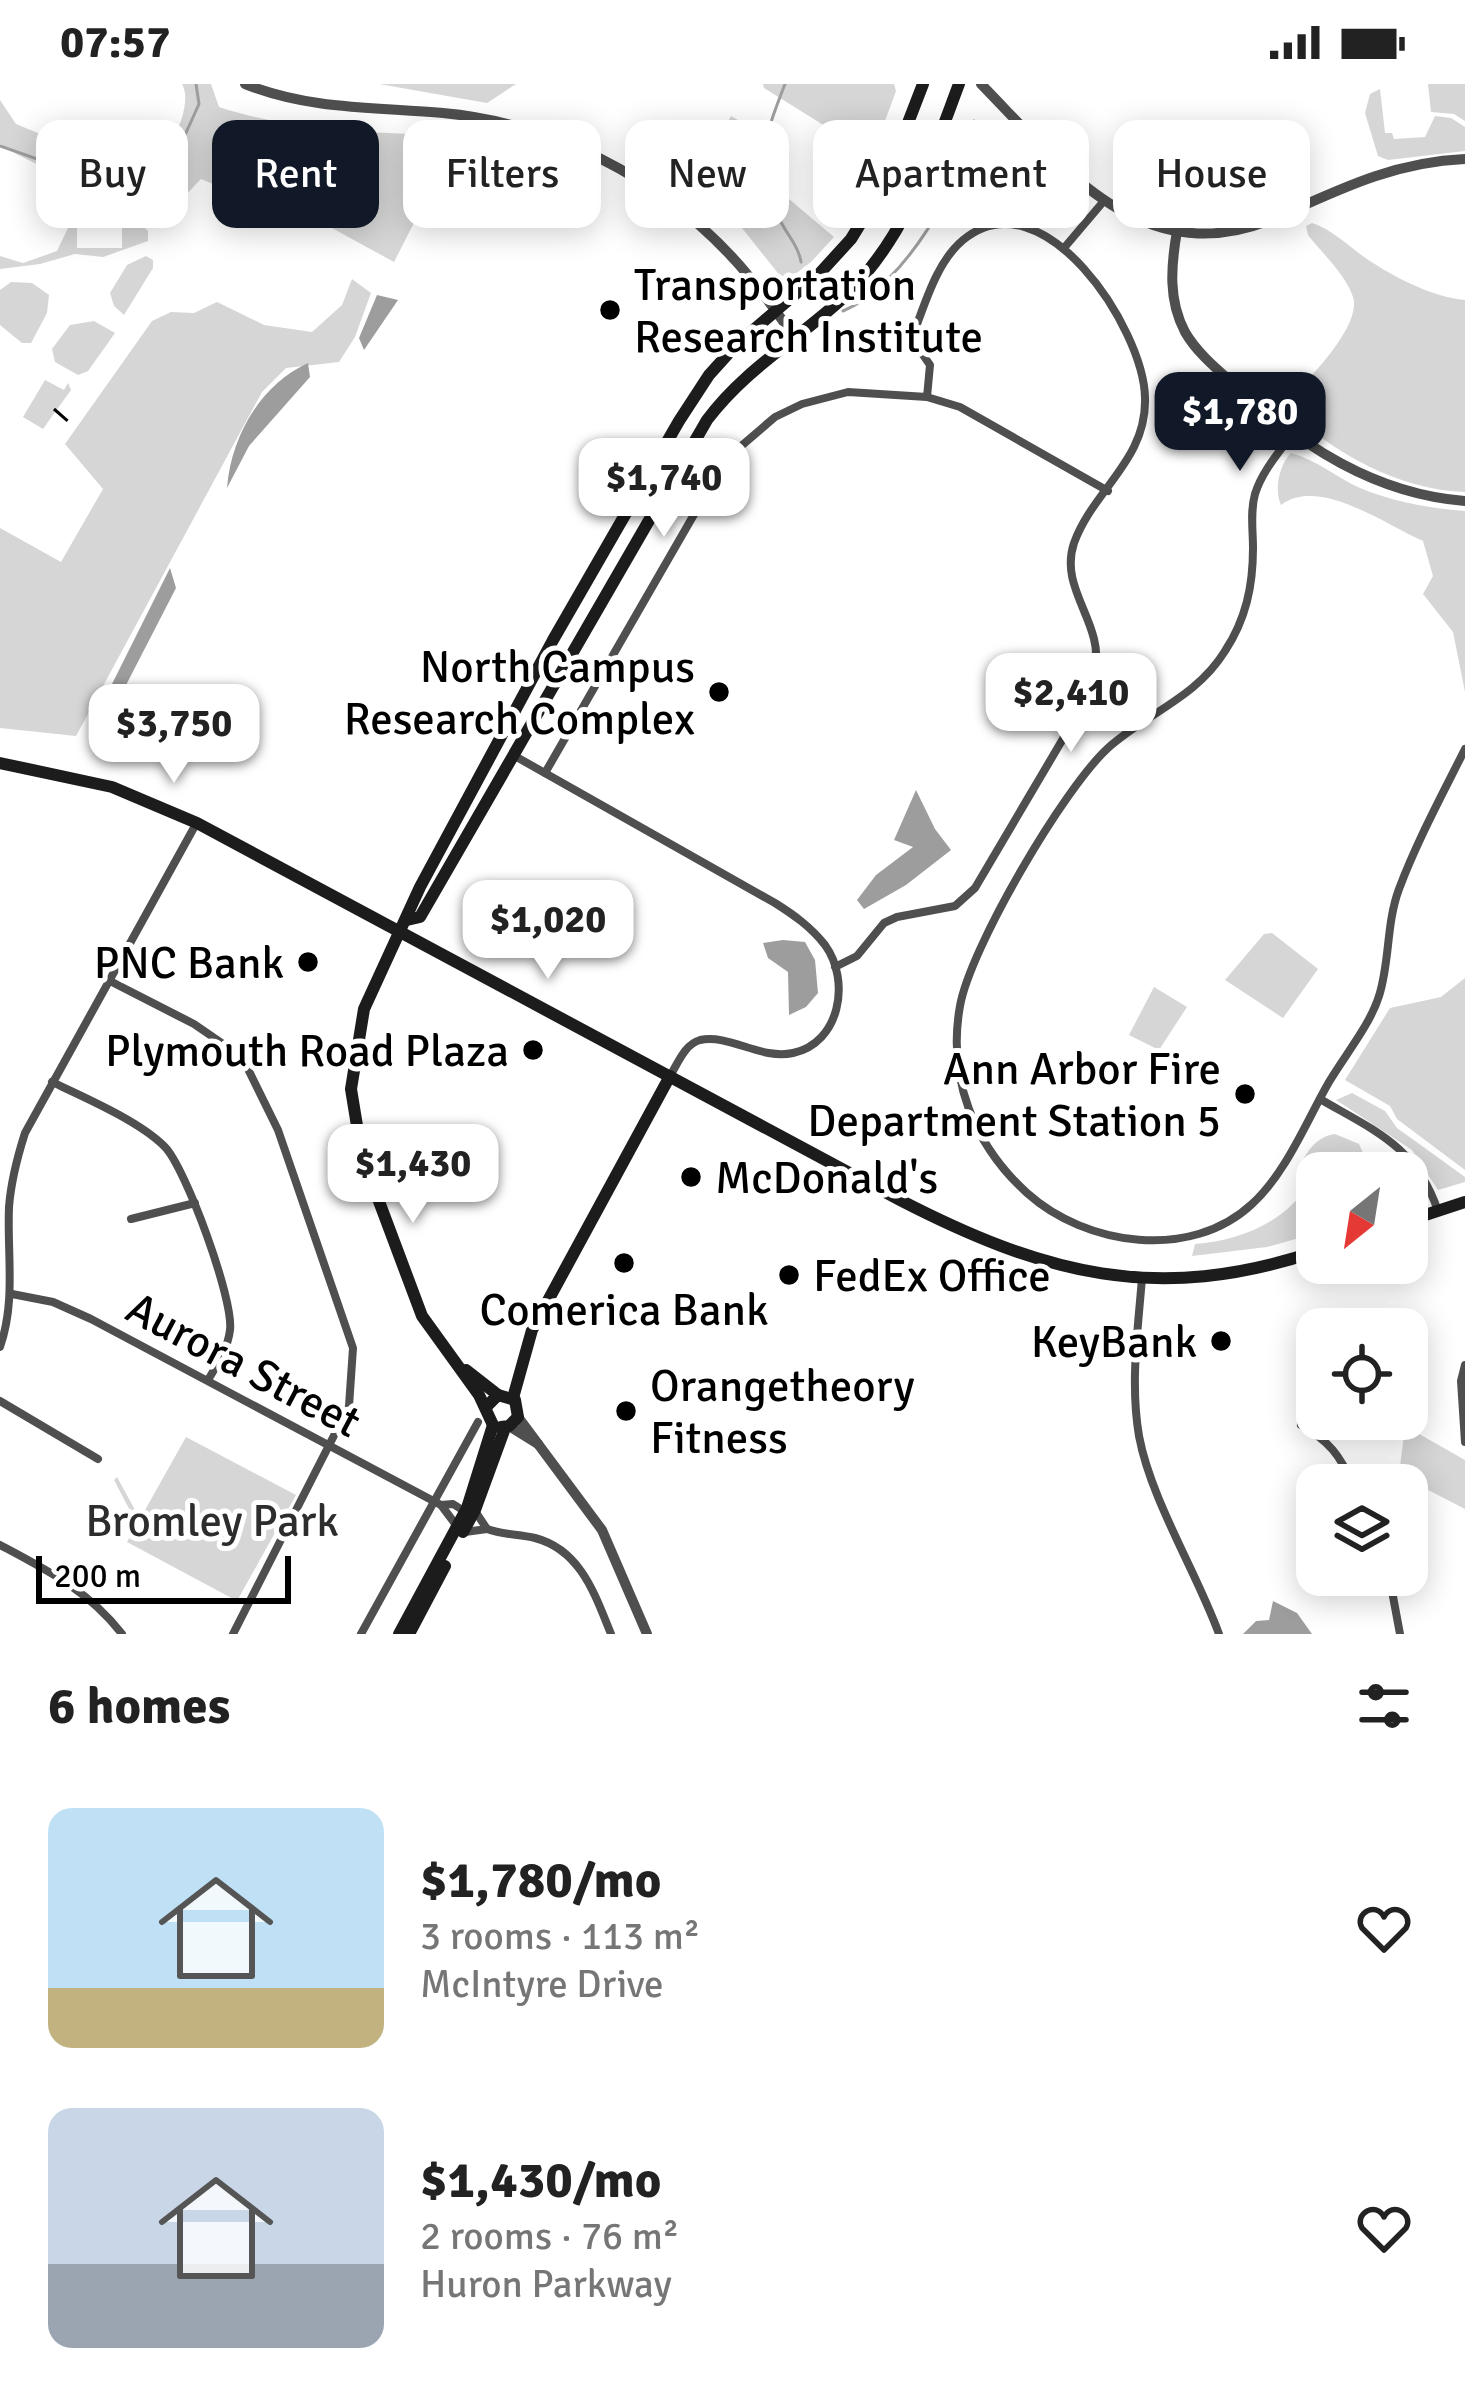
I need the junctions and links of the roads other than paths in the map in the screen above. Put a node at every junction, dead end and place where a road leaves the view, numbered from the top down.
1 (245, 84) edge
2 (923, 84) edge
3 (959, 84) edge
4 (981, 84) edge
5 (1465, 159) edge
6 (1103, 202) junction
7 (1177, 231) junction
8 (1064, 248) junction
9 (775, 310) junction
10 (794, 336) junction
11 (927, 397) junction
12 (1294, 433) junction
13 (1108, 491) junction
14 (1465, 501) edge
15 (608, 544) junction
16 (627, 556) junction
17 (502, 734) junction
18 (513, 755) junction
19 (1464, 755) edge
20 (0, 763) edge
21 (544, 773) junction
22 (197, 823) junction
23 (405, 925) junction
24 (835, 967) junction
25 (108, 980) junction
26 (670, 1076) junction
27 (52, 1082) junction
28 (1320, 1099) junction
29 (1465, 1202) edge
30 (195, 1203) junction
31 (1438, 1210) junction
32 (1428, 1214) edge
33 (131, 1219) dead end
34 (1296, 1257) edge
35 (1142, 1278) junction
36 (12, 1294) junction
37 (0, 1347) edge
38 (447, 1353) junction
39 (1465, 1365) edge
40 (208, 1381) junction
41 (505, 1396) junction
42 (0, 1401) edge
43 (487, 1407) junction
44 (478, 1422) dead end
45 (507, 1424) junction
46 (1326, 1440) edge
47 (1465, 1442) edge
48 (330, 1448) junction
49 (98, 1459) dead end
50 (1344, 1464) edge
51 (438, 1503) junction
52 (470, 1511) junction
53 (487, 1528) junction
54 (460, 1533) junction
55 (0, 1545) edge
56 (1393, 1596) edge
57 (122, 1634) edge
58 (233, 1634) edge
59 (361, 1634) edge
60 (399, 1634) edge
61 (409, 1634) edge
62 (611, 1634) edge
63 (647, 1634) edge
64 (1219, 1634) edge
65 (1400, 1634) edge

1 - 9 street
2 - 9 main road
3 - 10 main road
4 - 6 street
5 - 7 street
6 - 7 street
6 - 8 street
7 - 12 street
8 - 11 street
8 - 13 street
9 - 10 street
9 - 15 main road
10 - 16 main road
11 - 13 street
11 - 21 street
12 - 14 street
12 - 28 street
13 - 24 street
15 - 16 main road
15 - 17 main road
16 - 18 main road
17 - 18 main road
17 - 23 main road
18 - 21 street
18 - 23 main road
19 - 28 street
20 - 22 main road
21 - 24 street
22 - 23 main road
22 - 25 street
23 - 26 main road
23 - 38 main road
24 - 26 street
25 - 27 street
25 - 48 street
26 - 35 main road
26 - 41 main road
27 - 30 street
27 - 36 street
28 - 31 street
29 - 31 main road
30 - 33 street
30 - 40 street
31 - 32 main road
34 - 35 main road
35 - 64 street
36 - 37 street
36 - 40 street, Aurora Street
38 - 41 main road
38 - 43 main road
39 - 47 street
40 - 48 street, Aurora Street
41 - 43 main road
41 - 45 main road
42 - 49 street
43 - 45 main road
44 - 51 street
45 - 52 main road
45 - 63 street
46 - 50 street
48 - 51 street, Aurora Street
48 - 58 street
51 - 52 street, Aurora Street
51 - 54 street, Aurora Street
51 - 59 street
52 - 53 street
52 - 54 main road
53 - 54 street
53 - 62 street
54 - 60 main road
54 - 61 main road
55 - 57 street
56 - 65 street

